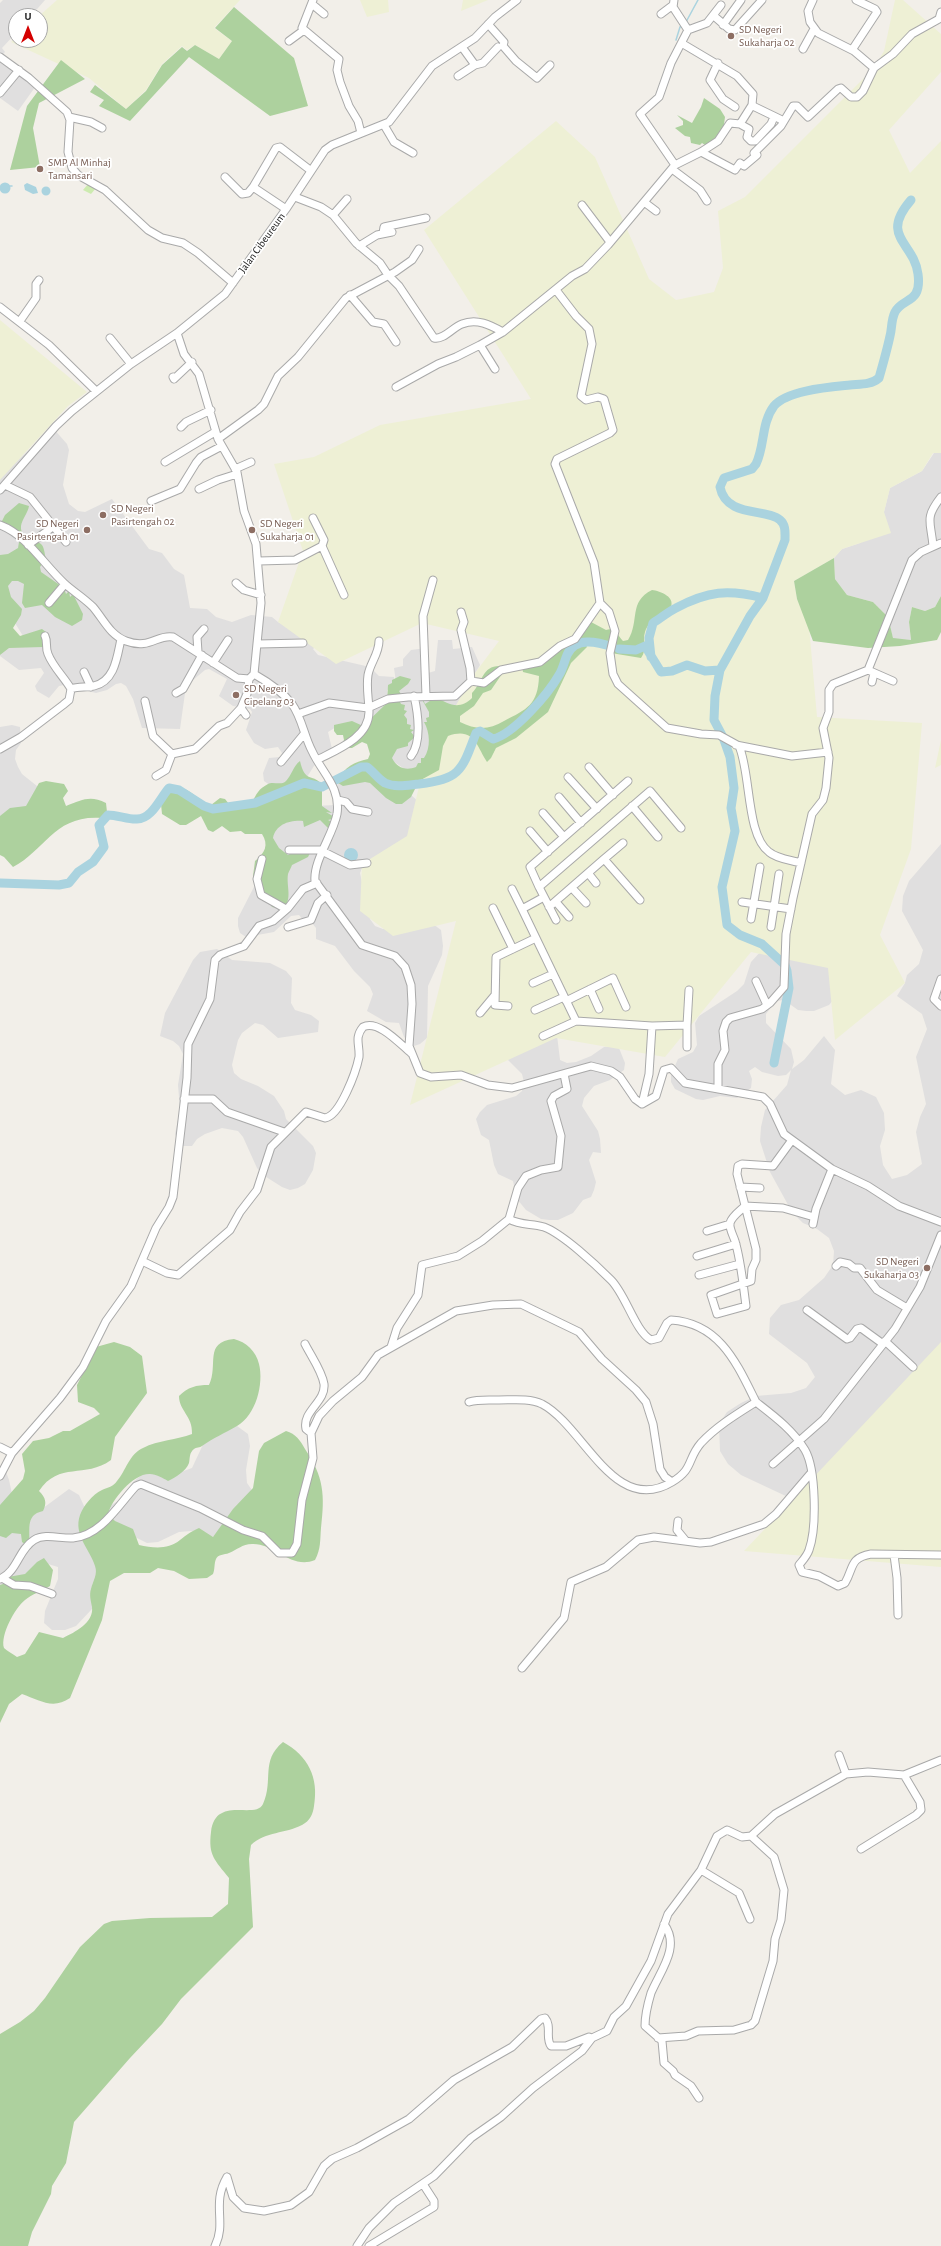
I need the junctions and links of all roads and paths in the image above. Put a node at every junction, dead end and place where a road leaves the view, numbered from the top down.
1 (517, 0) edge
2 (741, 0) edge
3 (762, 0) edge
4 (813, 0) edge
5 (861, 1) edge
6 (312, 2) edge
7 (673, 2) edge
8 (721, 5) dead end
9 (941, 12) edge
10 (324, 14) dead end
11 (661, 14) dead end
12 (714, 16) junction
13 (488, 24) junction
14 (723, 25) junction
15 (814, 29) junction
16 (304, 30) junction
17 (688, 30) junction
18 (289, 41) dead end
19 (683, 44) junction
20 (462, 47) junction
21 (498, 47) dead end
22 (803, 49) dead end
23 (852, 50) junction
24 (0, 57) edge
25 (718, 63) junction
26 (475, 65) junction
27 (550, 65) dead end
28 (874, 68) junction
29 (19, 70) junction
30 (458, 76) dead end
31 (0, 93) edge
32 (752, 105) junction
33 (735, 107) dead end
34 (69, 117) junction
35 (774, 117) junction
36 (784, 122) junction
37 (740, 124) junction
38 (384, 125) junction
39 (102, 128) dead end
40 (361, 133) junction
41 (701, 152) junction
42 (412, 153) dead end
43 (674, 167) junction
44 (310, 170) junction
45 (225, 177) dead end
46 (253, 187) junction
47 (294, 197) junction
48 (347, 199) dead end
49 (707, 201) dead end
50 (644, 202) junction
51 (582, 205) dead end
52 (286, 209) junction
53 (656, 211) dead end
54 (333, 215) junction
55 (426, 218) dead end
56 (392, 232) dead end
57 (383, 233) junction
58 (610, 242) junction
59 (359, 246) junction
60 (419, 249) dead end
61 (388, 275) junction
62 (39, 280) dead end
63 (233, 284) junction
64 (556, 290) junction
65 (350, 295) junction
66 (0, 307) edge
67 (20, 321) junction
68 (504, 332) junction
69 (177, 333) junction
70 (110, 338) dead end
71 (396, 342) dead end
72 (480, 345) junction
73 (192, 362) junction
74 (132, 364) junction
75 (495, 368) dead end
76 (172, 376) dead end
77 (396, 387) dead end
78 (96, 390) junction
79 (211, 410) junction
80 (181, 427) dead end
81 (217, 435) junction
82 (222, 446) junction
83 (164, 462) dead end
84 (251, 462) dead end
85 (236, 472) junction
86 (2, 487) edge
87 (198, 489) dead end
88 (941, 497) edge
89 (150, 501) dead end
90 (313, 518) dead end
91 (0, 525) edge
92 (54, 526) junction
93 (66, 542) dead end
94 (941, 543) edge
95 (28, 545) junction
96 (322, 546) junction
97 (933, 546) junction
98 (259, 561) junction
99 (433, 580) dead end
100 (236, 583) dead end
101 (65, 584) junction
102 (344, 594) dead end
103 (261, 595) junction
104 (49, 603) dead end
105 (600, 603) junction
106 (461, 612) dead end
107 (204, 629) dead end
108 (45, 636) dead end
109 (120, 639) junction
110 (228, 640) dead end
111 (379, 641) dead end
112 (303, 643) dead end
113 (258, 644) junction
114 (200, 654) junction
115 (213, 663) junction
116 (871, 671) junction
117 (84, 672) dead end
118 (251, 676) junction
119 (893, 681) dead end
120 (471, 682) junction
121 (872, 682) dead end
122 (91, 687) junction
123 (72, 689) junction
124 (176, 693) dead end
125 (414, 696) junction
126 (426, 696) junction
127 (145, 701) dead end
128 (241, 708) junction
129 (368, 708) junction
130 (298, 714) junction
131 (246, 715) dead end
132 (304, 734) junction
133 (734, 743) junction
134 (0, 749) edge
135 (828, 752) junction
136 (172, 754) junction
137 (411, 756) dead end
138 (317, 760) junction
139 (281, 762) dead end
140 (589, 767) dead end
141 (156, 776) dead end
142 (568, 777) dead end
143 (628, 781) dead end
144 (613, 795) junction
145 (559, 797) dead end
146 (338, 800) junction
147 (632, 806) junction
148 (597, 809) junction
149 (368, 812) dead end
150 (543, 813) dead end
151 (581, 823) junction
152 (681, 828) dead end
153 (530, 831) dead end
154 (564, 837) junction
155 (658, 837) dead end
156 (623, 843) dead end
157 (289, 850) dead end
158 (323, 851) junction
159 (548, 852) junction
160 (262, 859) dead end
161 (604, 859) junction
162 (367, 863) dead end
163 (801, 863) junction
164 (760, 867) dead end
165 (588, 873) junction
166 (779, 874) dead end
167 (596, 883) dead end
168 (317, 884) junction
169 (539, 887) junction
170 (572, 888) junction
171 (512, 889) dead end
172 (327, 895) junction
173 (544, 897) junction
174 (640, 900) dead end
175 (556, 902) junction
176 (742, 902) dead end
177 (586, 903) dead end
178 (753, 904) junction
179 (774, 906) junction
180 (549, 907) junction
181 (493, 908) dead end
182 (522, 908) junction
183 (286, 909) junction
184 (791, 909) junction
185 (569, 917) dead end
186 (751, 919) dead end
187 (556, 920) dead end
188 (288, 927) dead end
189 (771, 927) dead end
190 (536, 938) junction
191 (513, 949) junction
192 (553, 974) junction
193 (941, 979) edge
194 (756, 981) dead end
195 (534, 983) dead end
196 (590, 989) junction
197 (689, 990) dead end
198 (496, 995) junction
199 (565, 999) junction
200 (508, 1006) dead end
201 (767, 1006) junction
202 (941, 1006) edge
203 (626, 1007) dead end
204 (599, 1009) dead end
205 (535, 1010) dead end
206 (480, 1013) dead end
207 (576, 1021) junction
208 (687, 1025) junction
209 (652, 1026) junction
210 (543, 1036) dead end
211 (687, 1047) dead end
212 (411, 1053) junction
213 (564, 1074) junction
214 (718, 1089) junction
215 (184, 1099) junction
216 (642, 1104) junction
217 (284, 1132) junction
218 (792, 1140) junction
219 (832, 1169) junction
220 (740, 1187) junction
221 (760, 1188) dead end
222 (745, 1206) junction
223 (509, 1219) junction
224 (941, 1222) edge
225 (730, 1224) junction
226 (707, 1231) dead end
227 (941, 1235) edge
228 (736, 1244) junction
229 (940, 1244) edge
230 (697, 1256) dead end
231 (142, 1261) junction
232 (740, 1264) junction
233 (836, 1266) dead end
234 (699, 1276) dead end
235 (743, 1284) junction
236 (908, 1308) junction
237 (807, 1310) dead end
238 (884, 1343) junction
239 (305, 1344) dead end
240 (391, 1347) junction
241 (913, 1367) dead end
242 (469, 1402) dead end
243 (756, 1402) junction
244 (311, 1433) junction
245 (800, 1442) junction
246 (0, 1447) edge
247 (12, 1453) junction
248 (773, 1464) dead end
249 (811, 1473) junction
250 (0, 1476) edge
251 (672, 1482) junction
252 (678, 1521) dead end
253 (686, 1541) junction
254 (894, 1554) junction
255 (941, 1555) edge
256 (1, 1579) edge
257 (52, 1594) dead end
258 (898, 1615) dead end
259 (522, 1668) dead end
260 (839, 1755) dead end
261 (941, 1760) edge
262 (846, 1774) junction
263 (904, 1775) junction
264 (751, 1836) junction
265 (861, 1849) dead end
266 (701, 1870) junction
267 (750, 1919) dead end
268 (664, 1924) junction
269 (592, 2038) junction
270 (658, 2038) junction
271 (699, 2098) dead end
272 (423, 2184) junction
273 (215, 2246) edge
274 (357, 2246) edge
275 (369, 2246) edge

1 - 13 street, Jalan Cibeureum
2 - 14 street
3 - 14 street
4 - 15 street
5 - 23 street
6 - 10 street
6 - 16 street
7 - 11 street
7 - 17 street
8 - 12 street
9 - 28 street
12 - 14 street
12 - 17 street
13 - 20 street, Jalan Cibeureum
13 - 27 street
15 - 22 street
15 - 23 street
16 - 18 street
16 - 40 street
17 - 19 street
19 - 25 street
19 - 43 street
20 - 26 street
20 - 38 street, Jalan Cibeureum
21 - 26 street
23 - 28 street
24 - 29 street
25 - 32 street
25 - 33 street
26 - 30 street
28 - 36 street
29 - 31 street
29 - 34 street
32 - 35 street
32 - 37 street
34 - 39 street
34 - 63 street
35 - 36 street
35 - 37 street
36 - 41 street
37 - 41 street
38 - 40 street, Jalan Cibeureum
38 - 42 street
40 - 44 street, Jalan Cibeureum
41 - 43 street
43 - 49 street
43 - 50 street
44 - 46 street
44 - 47 street, Jalan Cibeureum
45 - 46 street
46 - 52 street
47 - 52 street, Jalan Cibeureum
47 - 54 street
48 - 54 street
50 - 53 street
50 - 58 street
51 - 58 street
52 - 63 street, Jalan Cibeureum
54 - 59 street
55 - 57 street
56 - 57 street
57 - 59 street
58 - 64 street
59 - 61 street
60 - 61 street
61 - 65 street
61 - 68 street
62 - 67 street
63 - 69 street, Jalan Cibeureum
64 - 68 street
64 - 105 street
65 - 71 street
65 - 81 street
66 - 67 street
67 - 78 street
68 - 72 street
69 - 73 street
69 - 74 street, Jalan Cibeureum
70 - 74 street
72 - 75 street
72 - 77 street
73 - 76 street
73 - 79 street
74 - 78 street, Jalan Cibeureum
78 - 86 street, Jalan Cibeureum
79 - 80 street
79 - 81 street
81 - 82 street
81 - 83 street
82 - 85 street
82 - 89 street
84 - 85 street
85 - 87 street
85 - 98 street
86 - 92 street
88 - 97 street
90 - 96 street
91 - 95 street
92 - 93 street
92 - 95 street
94 - 97 street
95 - 101 street
96 - 98 street
96 - 102 street
97 - 116 street
98 - 103 street
99 - 126 street
100 - 103 street
101 - 104 street
101 - 109 street
103 - 113 street
105 - 120 street
105 - 133 street
106 - 120 street
107 - 114 street
108 - 123 street
109 - 114 street
109 - 122 street
110 - 115 street
111 - 129 street
112 - 113 street
113 - 118 street
114 - 115 street
114 - 124 street
115 - 118 street
116 - 119 street
116 - 121 street
116 - 135 street
117 - 122 street
118 - 128 street
118 - 130 street
120 - 126 street
122 - 123 street
123 - 134 street
125 - 126 street
125 - 129 street
125 - 137 street
127 - 136 street
128 - 131 street
128 - 136 street
129 - 130 street
129 - 138 street
130 - 132 street
132 - 138 street
132 - 139 street
133 - 135 street
133 - 163 street
135 - 163 street
136 - 141 street
138 - 146 street
140 - 144 street
142 - 148 street
143 - 144 street
144 - 148 street
145 - 151 street
146 - 149 street
146 - 158 street
147 - 152 street
147 - 155 street
147 - 169 street
148 - 151 street
150 - 154 street
151 - 154 street
153 - 159 street
154 - 159 street
156 - 161 street
157 - 158 street
158 - 162 street
158 - 168 street
159 - 169 street
160 - 183 street
161 - 165 street
161 - 174 street
163 - 184 street
164 - 178 street
165 - 167 street
165 - 170 street
166 - 179 street
168 - 172 street
168 - 183 street
169 - 173 street
170 - 175 street
170 - 177 street
171 - 182 street
172 - 188 street
172 - 212 street
173 - 180 street
173 - 182 street
175 - 180 street
175 - 185 street
176 - 178 street
178 - 179 street
178 - 186 street
179 - 184 street
179 - 189 street
180 - 187 street
181 - 191 street
182 - 190 street
183 - 215 street
184 - 201 street
190 - 191 street
190 - 192 street
191 - 198 street
192 - 195 street
192 - 199 street
193 - 202 street
194 - 201 street
196 - 199 street
196 - 203 street
196 - 204 street
197 - 208 street
198 - 200 street
198 - 206 street
199 - 205 street
199 - 207 street
201 - 214 street
207 - 209 street
207 - 210 street
208 - 209 street
208 - 211 street
209 - 216 street
212 - 213 street
212 - 217 street
213 - 216 street
213 - 223 street
214 - 216 street
214 - 218 street
215 - 217 street
215 - 231 street
217 - 231 street
218 - 219 street
218 - 220 street
219 - 222 street
219 - 224 street
220 - 221 street
220 - 222 street
222 - 225 street
222 - 235 street
223 - 240 street
223 - 243 street
225 - 226 street
225 - 228 street
227 - 229 street
228 - 230 street
228 - 232 street
229 - 236 street
231 - 247 street
232 - 234 street
232 - 235 street
233 - 236 street
235 - 235 street
236 - 238 street
237 - 238 street
238 - 241 street
238 - 245 street
239 - 244 street
240 - 244 street
240 - 251 street
242 - 251 street
243 - 245 street
243 - 251 street
244 - 256 street
245 - 248 street
245 - 249 street
246 - 247 street
247 - 250 street
249 - 253 street
249 - 254 street
252 - 253 street
253 - 259 street
254 - 255 street
254 - 258 street
256 - 257 street
260 - 262 street
261 - 263 street
262 - 263 street
262 - 264 street
263 - 265 street
264 - 266 street
264 - 270 street
266 - 267 street
266 - 268 street
268 - 269 street
268 - 270 street
269 - 272 street
269 - 273 street
270 - 271 street
272 - 274 street
272 - 275 street

